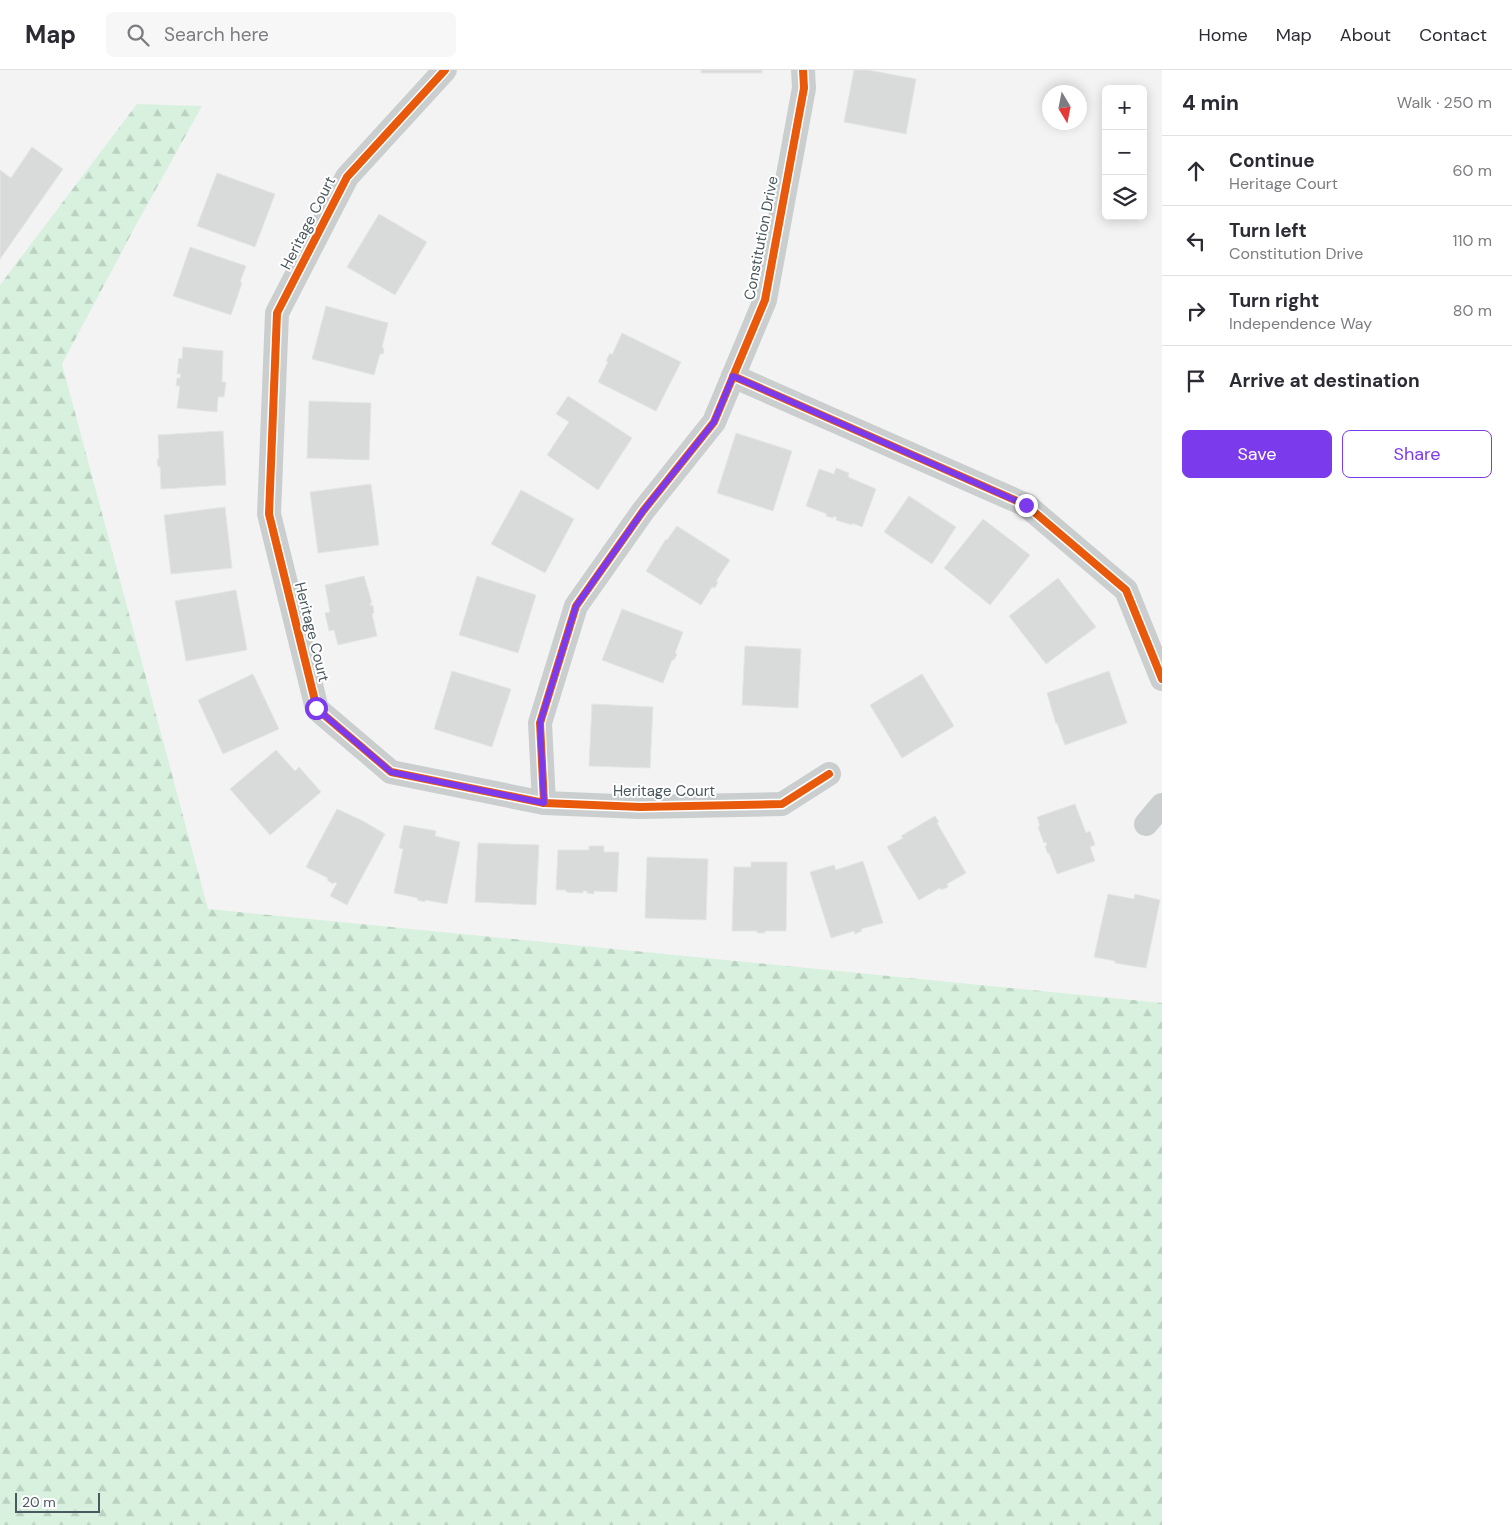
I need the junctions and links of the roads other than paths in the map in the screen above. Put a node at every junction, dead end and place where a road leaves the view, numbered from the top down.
1 (445, 70) edge
2 (803, 70) edge
3 (733, 376) junction
4 (1162, 679) edge
5 (829, 774) dead end
6 (544, 803) junction
7 (1162, 805) edge
8 (1146, 824) dead end

1 - 6 street, Heritage Court
2 - 3 street, Constitution Drive
3 - 4 street
3 - 6 street, Constitution Drive
5 - 6 street, Heritage Court
7 - 8 street

